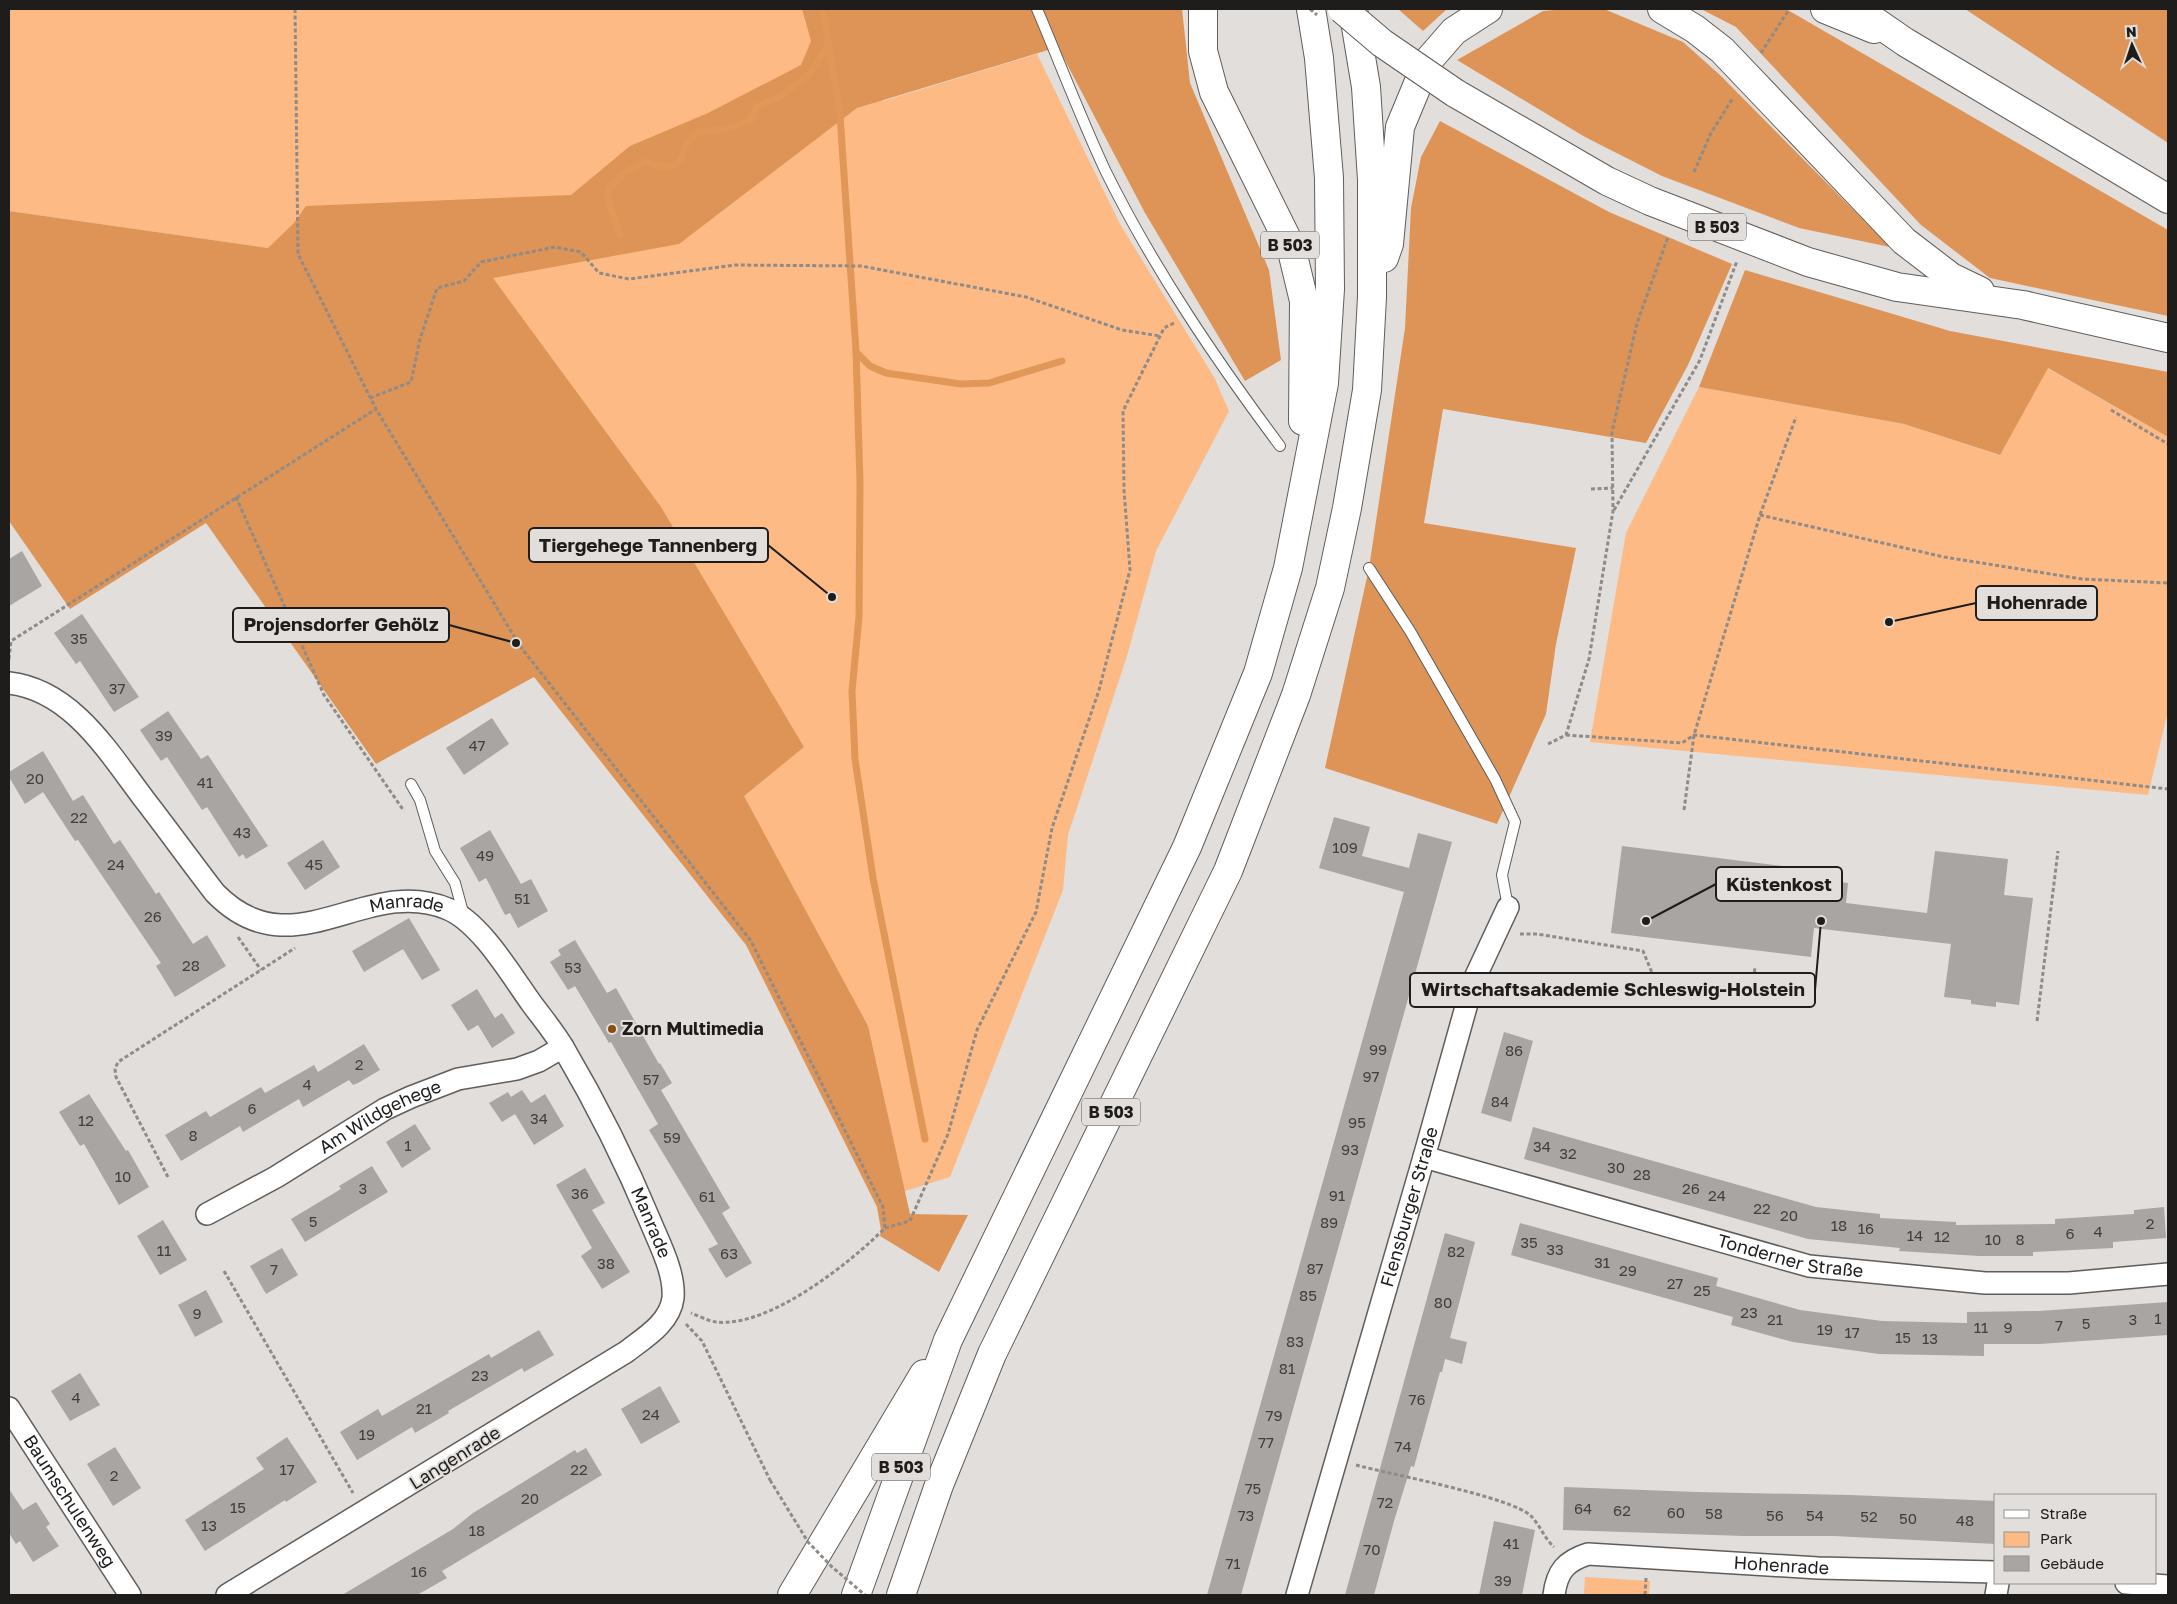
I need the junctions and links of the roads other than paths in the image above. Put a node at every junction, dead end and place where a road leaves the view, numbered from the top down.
1 (1037, 9) edge
2 (1202, 9) edge
3 (1311, 9) edge
4 (1342, 9) edge
5 (1353, 9) edge
6 (1488, 9) edge
7 (1662, 9) edge
8 (1825, 9) edge
9 (1858, 9) edge
10 (1905, 42) junction
11 (2168, 199) edge
12 (1372, 298) junction
13 (2000, 301) junction
14 (2168, 338) edge
15 (1280, 446) dead end
16 (1302, 499) junction
17 (1369, 568) dead end
18 (9, 683) edge
19 (411, 784) dead end
20 (1508, 907) joint
21 (465, 919) junction
22 (563, 1047) junction
23 (1424, 1157) junction
24 (207, 1214) dead end
25 (2168, 1274) edge
26 (671, 1306) joint
27 (948, 1340) junction
28 (9, 1408) edge
29 (1994, 1572) edge
30 (2140, 1584) edge
31 (2168, 1586) edge
32 (130, 1595) edge
33 (227, 1595) edge
34 (792, 1595) edge
35 (856, 1595) edge
36 (901, 1595) edge
37 (1297, 1595) edge
38 (1554, 1595) edge

1 - 15 lane
2 - 16 highway, B 503
3 - 16 highway, B 503
4 - 13 highway, B 503, bridge
5 - 12 highway, B 503
6 - 12 highway
7 - 13 highway
8 - 10 highway
9 - 10 highway
10 - 11 highway
12 - 36 highway, B 503
13 - 14 highway, B 503
16 - 27 highway, B 503
17 - 20 lane, Flensburger Straße
18 - 21 street, Manrade
19 - 21 lane
20 - 23 street, Flensburger Straße
21 - 22 street, Manrade
22 - 24 street, Am Wildgehege
22 - 26 street, Manrade
23 - 25 street, Tonderner Straße
23 - 37 street, Flensburger Straße
26 - 33 street, Langenrade
27 - 34 highway
27 - 35 highway, B 503
28 - 32 street, Baumschulenweg
29 - 38 street, Hohenrade
30 - 31 street

